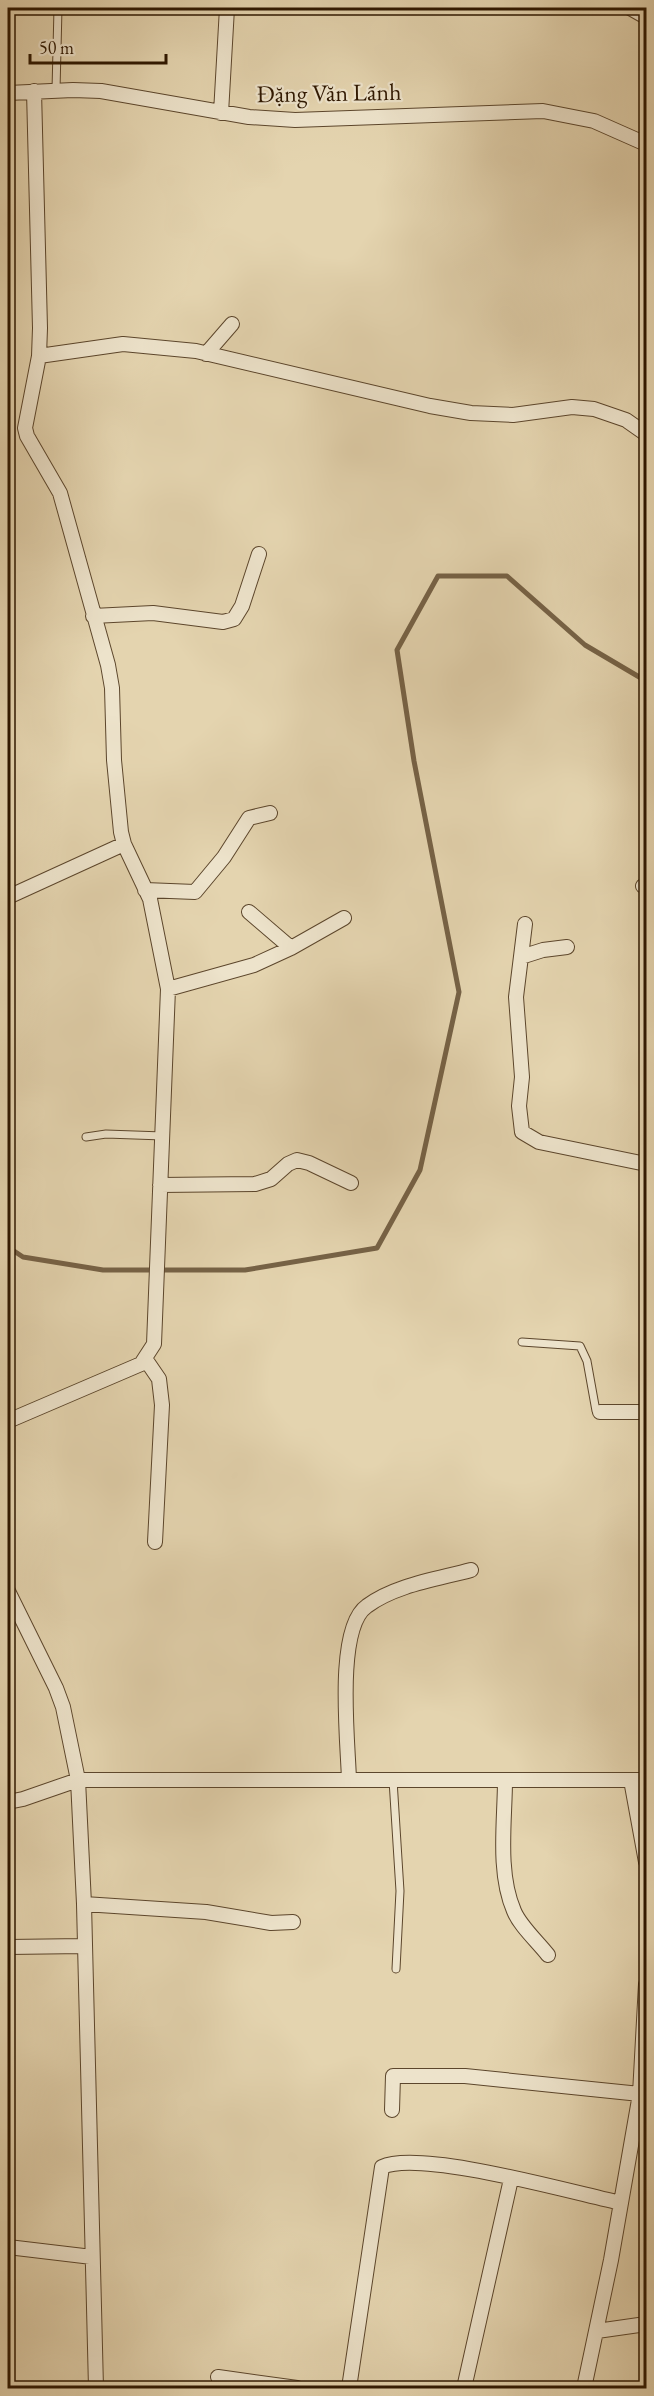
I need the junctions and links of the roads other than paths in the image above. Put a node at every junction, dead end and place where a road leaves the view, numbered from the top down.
1 (58, 8) edge
2 (227, 8) edge
3 (623, 8) edge
4 (646, 21) edge
5 (56, 90) junction
6 (34, 91) junction
7 (8, 93) edge
8 (221, 113) junction
9 (646, 144) edge
10 (232, 324) dead end
11 (206, 354) junction
12 (39, 356) junction
13 (646, 434) edge
14 (259, 554) dead end
15 (93, 615) junction
16 (270, 813) dead end
17 (124, 844) junction
18 (145, 890) junction
19 (8, 897) edge
20 (249, 912) dead end
21 (344, 918) dead end
22 (525, 924) dead end
23 (567, 946) dead end
24 (291, 948) junction
25 (521, 957) junction
26 (168, 989) junction
27 (163, 1136) junction
28 (86, 1137) dead end
29 (646, 1164) edge
30 (351, 1183) dead end
31 (160, 1185) junction
32 (522, 1342) dead end
33 (146, 1360) junction
34 (600, 1412) joint
35 (646, 1412) edge
36 (8, 1421) edge
37 (155, 1542) dead end
38 (471, 1570) dead end
39 (8, 1591) edge
40 (78, 1780) junction
41 (349, 1780) junction
42 (393, 1780) junction
43 (505, 1780) junction
44 (631, 1780) junction
45 (646, 1780) edge
46 (8, 1802) edge
47 (646, 1862) edge
48 (84, 1904) junction
49 (293, 1922) dead end
50 (84, 1946) junction
51 (8, 1947) edge
52 (548, 1955) dead end
53 (396, 1969) dead end
54 (646, 1984) edge
55 (644, 2077) edge
56 (640, 2094) junction
57 (392, 2110) dead end
58 (511, 2179) junction
59 (621, 2203) junction
60 (8, 2247) edge
61 (92, 2257) junction
62 (646, 2324) edge
63 (597, 2331) junction
64 (218, 2377) dead end
65 (96, 2388) edge
66 (297, 2388) edge
67 (349, 2388) edge
68 (465, 2388) edge
69 (584, 2388) edge

1 - 5 lane
2 - 8 street
3 - 4 lane
5 - 6 street, Đặng Văn Lãnh
5 - 8 street, Đặng Văn Lãnh
6 - 7 street, Đặng Văn Lãnh
6 - 12 street
8 - 9 street, Đặng Văn Lãnh
10 - 11 street
11 - 12 street
11 - 13 street
12 - 15 street
14 - 15 street
15 - 17 street
16 - 18 street
17 - 18 street
17 - 19 street
18 - 26 street
20 - 24 street
21 - 24 street
22 - 25 street
23 - 25 street
24 - 26 street
25 - 29 street
26 - 27 street
27 - 28 lane
27 - 31 street
30 - 31 street
31 - 33 street
32 - 34 lane
33 - 36 street
33 - 37 street
34 - 35 street
38 - 41 street
39 - 40 street
40 - 41 street
40 - 46 street
40 - 48 street
41 - 42 street
42 - 43 street
42 - 53 lane
43 - 44 street
43 - 52 street
44 - 45 street
44 - 47 street
48 - 49 street
48 - 50 street
50 - 51 street
50 - 61 street
54 - 55 street
55 - 56 street
56 - 57 street
56 - 59 street
58 - 59 street
58 - 67 street
58 - 68 street
59 - 63 street
60 - 61 street
61 - 65 street
62 - 63 street
63 - 69 street
64 - 66 street

